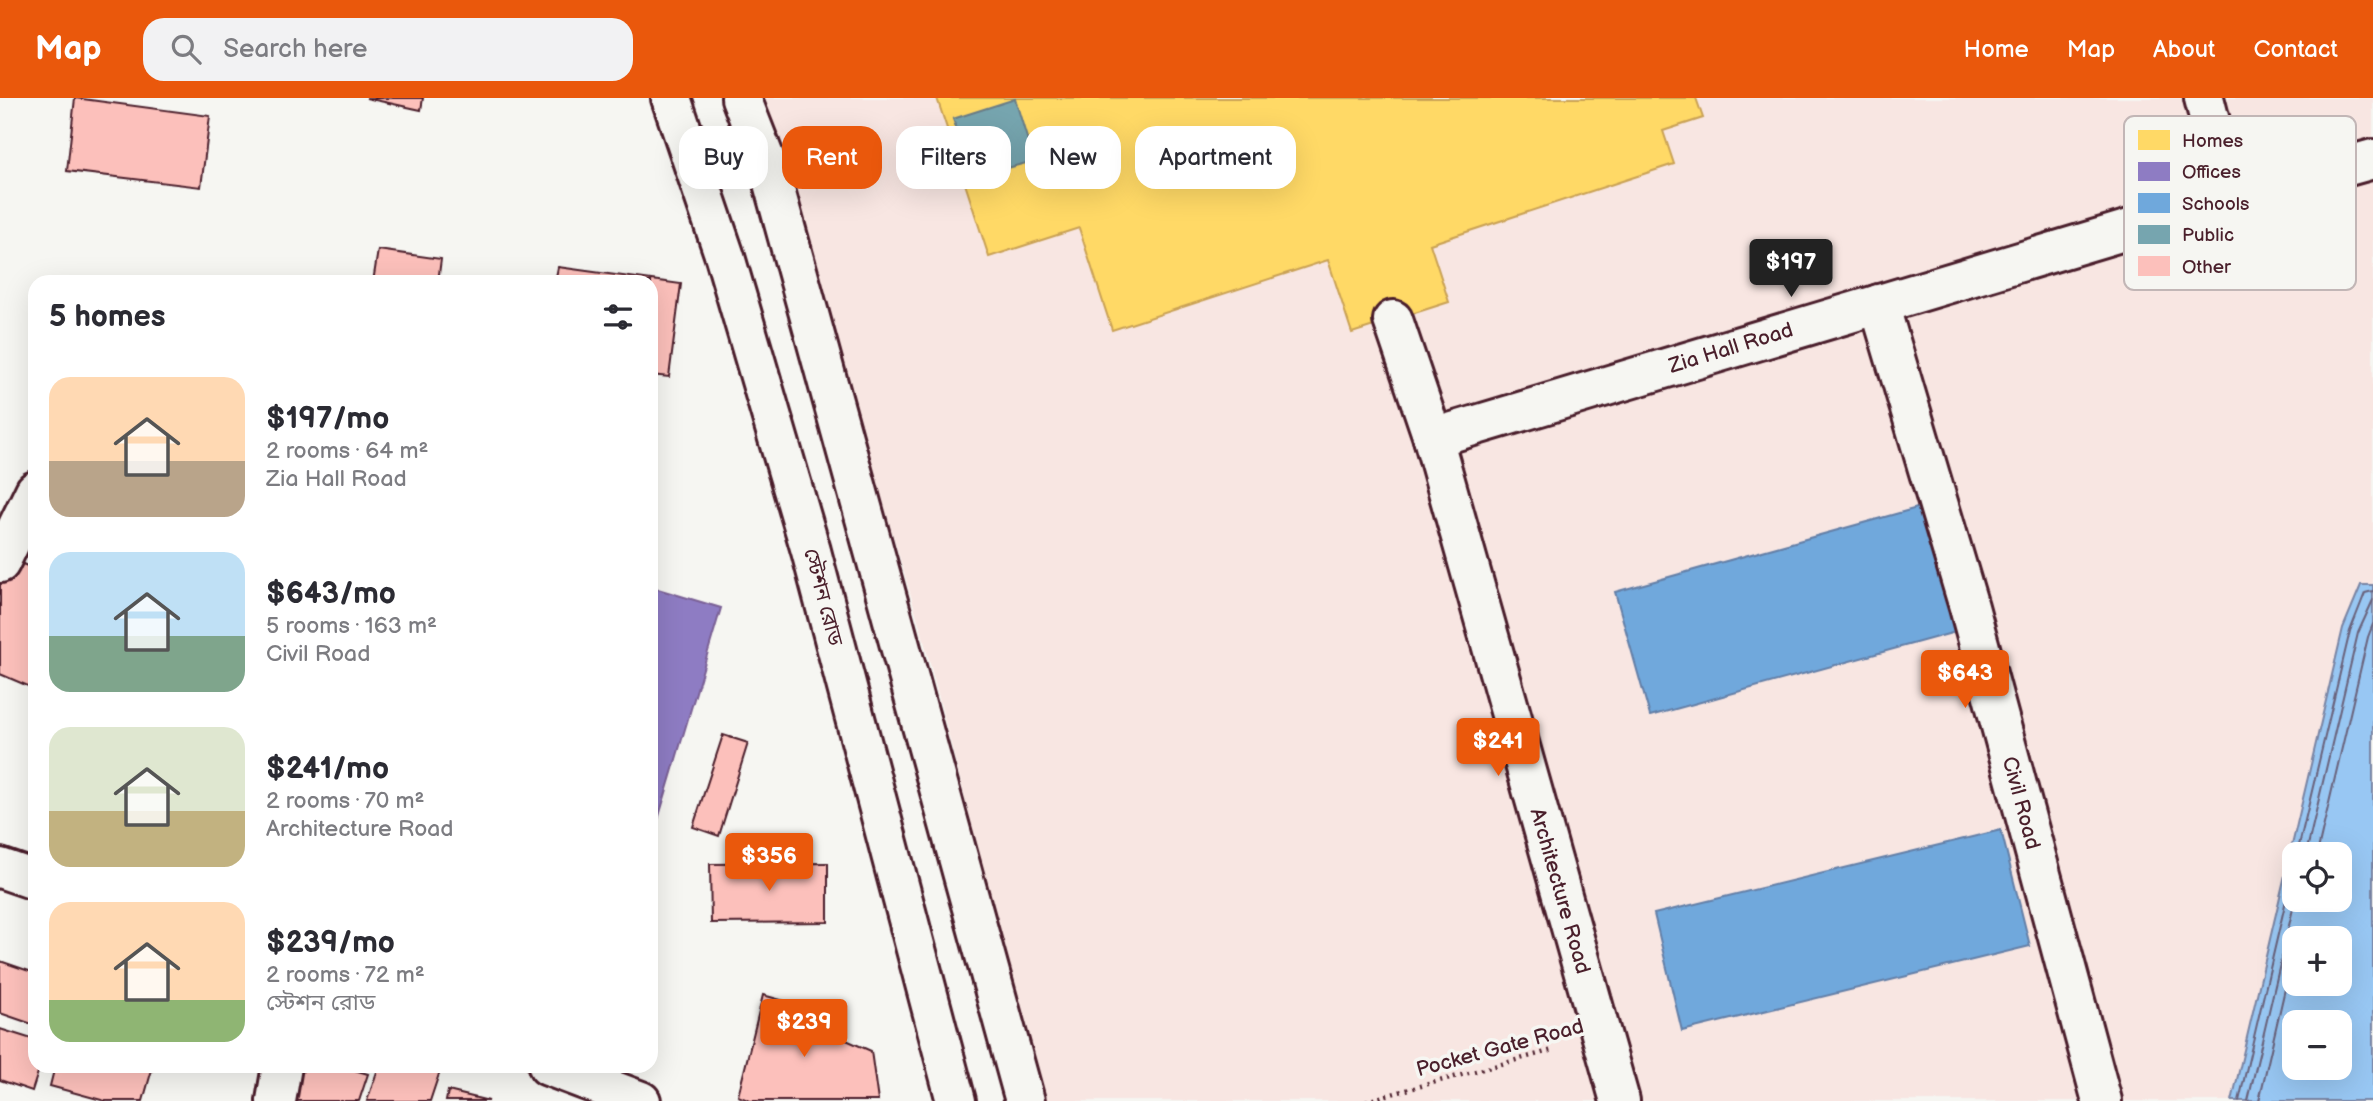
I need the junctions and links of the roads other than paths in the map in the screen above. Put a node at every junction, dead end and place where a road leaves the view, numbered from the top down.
1 (671, 98) edge
2 (741, 98) edge
3 (2204, 98) edge
4 (2209, 116) edge
5 (2373, 159) edge
6 (2356, 164) edge
7 (2124, 231) edge
8 (1880, 304) junction
9 (1393, 320) dead end
10 (1433, 438) junction
11 (28, 505) edge
12 (0, 563) edge
13 (0, 868) edge
14 (28, 878) edge
15 (281, 1073) edge
16 (566, 1073) edge
17 (276, 1101) edge
18 (640, 1101) edge
19 (956, 1101) edge
20 (1026, 1101) edge
21 (1620, 1101) edge
22 (2102, 1101) edge

1 - 19 street, স্টেশন রোড
2 - 20 street
3 - 4 street
5 - 6 street, Zia Hall Road
7 - 8 street, Zia Hall Road
8 - 10 street, Zia Hall Road
8 - 22 street, Civil Road
9 - 10 street
10 - 21 street, Architecture Road
11 - 12 street
13 - 14 street
15 - 17 street
16 - 18 street

